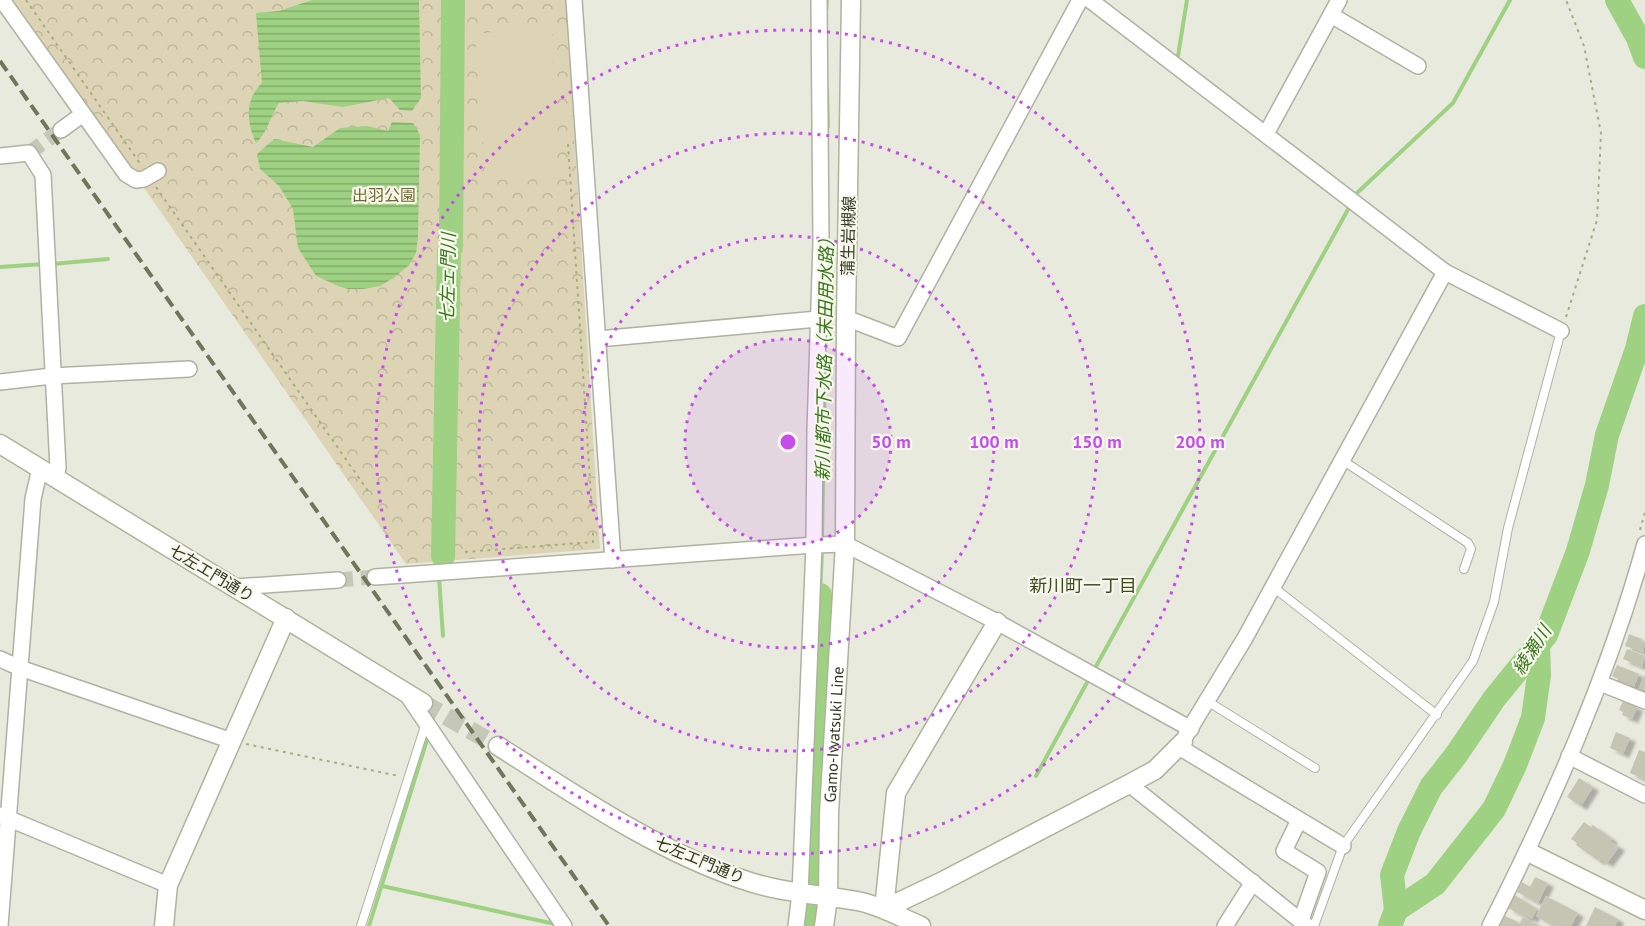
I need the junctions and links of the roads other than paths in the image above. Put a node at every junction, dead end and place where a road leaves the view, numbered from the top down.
1 (2, 0) edge
2 (574, 0) edge
3 (819, 0) edge
4 (851, 0) edge
5 (1080, 0) edge
6 (1090, 0) edge
7 (1339, 0) edge
8 (1331, 15) junction
9 (1418, 66) dead end
10 (83, 114) junction
11 (61, 129) tunnel mouth
12 (1266, 134) junction
13 (0, 156) edge
14 (157, 179) road end
15 (1445, 272) junction
16 (846, 318) junction
17 (818, 319) junction
18 (1561, 331) joint
19 (598, 339) junction
20 (189, 369) dead end
21 (52, 376) junction
22 (0, 382) edge
23 (0, 444) edge
24 (1342, 460) junction
25 (48, 473) junction
26 (846, 544) junction
27 (1645, 544) edge
28 (814, 545) junction
29 (613, 560) junction
30 (1464, 569) dead end
31 (375, 577) tunnel mouth
32 (338, 580) tunnel mouth
33 (1640, 580) edge
34 (235, 587) junction
35 (1273, 587) junction
36 (286, 618) junction
37 (997, 622) junction
38 (0, 659) edge
39 (20, 668) junction
40 (1600, 683) junction
41 (405, 692) junction
42 (1207, 701) junction
43 (1645, 701) edge
44 (423, 704) tunnel mouth
45 (1437, 715) junction
46 (426, 723) junction
47 (1184, 739) junction
48 (232, 741) junction
49 (498, 746) tunnel mouth
50 (1569, 756) junction
51 (1315, 768) dead end
52 (1130, 784) junction
53 (1645, 795) edge
54 (4, 817) edge
55 (1299, 820) junction
56 (1343, 846) junction
57 (1528, 852) junction
58 (1253, 882) junction
59 (168, 885) junction
60 (800, 894) junction
61 (828, 898) junction
62 (884, 909) junction
63 (1645, 910) edge
64 (1307, 924) edge
65 (0, 926) edge
66 (164, 926) edge
67 (361, 926) edge
68 (564, 926) edge
69 (796, 926) edge
70 (824, 926) edge
71 (921, 926) edge
72 (1224, 926) edge
73 (1490, 926) edge

1 - 10 street
2 - 19 street
3 - 17 street
4 - 16 street, 蒲生岩槻線
5 - 16 street
6 - 12 street
7 - 8 street
8 - 9 street
8 - 12 street
10 - 11 street
10 - 14 street
12 - 15 street
13 - 21 street
15 - 18 street
15 - 24 street
16 - 26 street, 蒲生岩槻線
17 - 19 street
17 - 28 street
18 - 45 lane
19 - 29 street
20 - 21 street
21 - 22 street
21 - 25 street
23 - 25 street, 七左エ門通り
24 - 30 lane
24 - 35 street
25 - 34 street, 七左エ門通り
25 - 39 street
26 - 28 street
26 - 37 street
26 - 61 street, Gamo-Iwatsuki Line
27 - 33 street
28 - 29 street
28 - 60 street
29 - 31 street
32 - 34 street
33 - 40 street
34 - 36 street, 七左エ門通り
35 - 42 street
35 - 45 lane
36 - 41 street, 七左エ門通り
36 - 48 street
37 - 47 street
37 - 62 street
38 - 39 street
39 - 48 street
39 - 54 street
40 - 43 street
40 - 50 street
41 - 44 street, 七左エ門通り
41 - 46 street
42 - 47 street
42 - 51 lane
45 - 56 lane
46 - 67 lane
46 - 68 street
47 - 52 street
47 - 55 street
48 - 59 street
49 - 60 street, 七左エ門通り
50 - 53 street
50 - 57 street
52 - 58 street
52 - 62 street
54 - 59 street
54 - 65 street
55 - 56 street
55 - 64 street
56 - 64 lane
57 - 63 street
57 - 73 street
58 - 64 street
58 - 72 street
59 - 66 street
60 - 61 street, 七左エ門通り
60 - 69 street
61 - 62 street, 七左エ門通り
61 - 70 street, Gamo-Iwatsuki Line
62 - 71 street, 七左エ門通り

